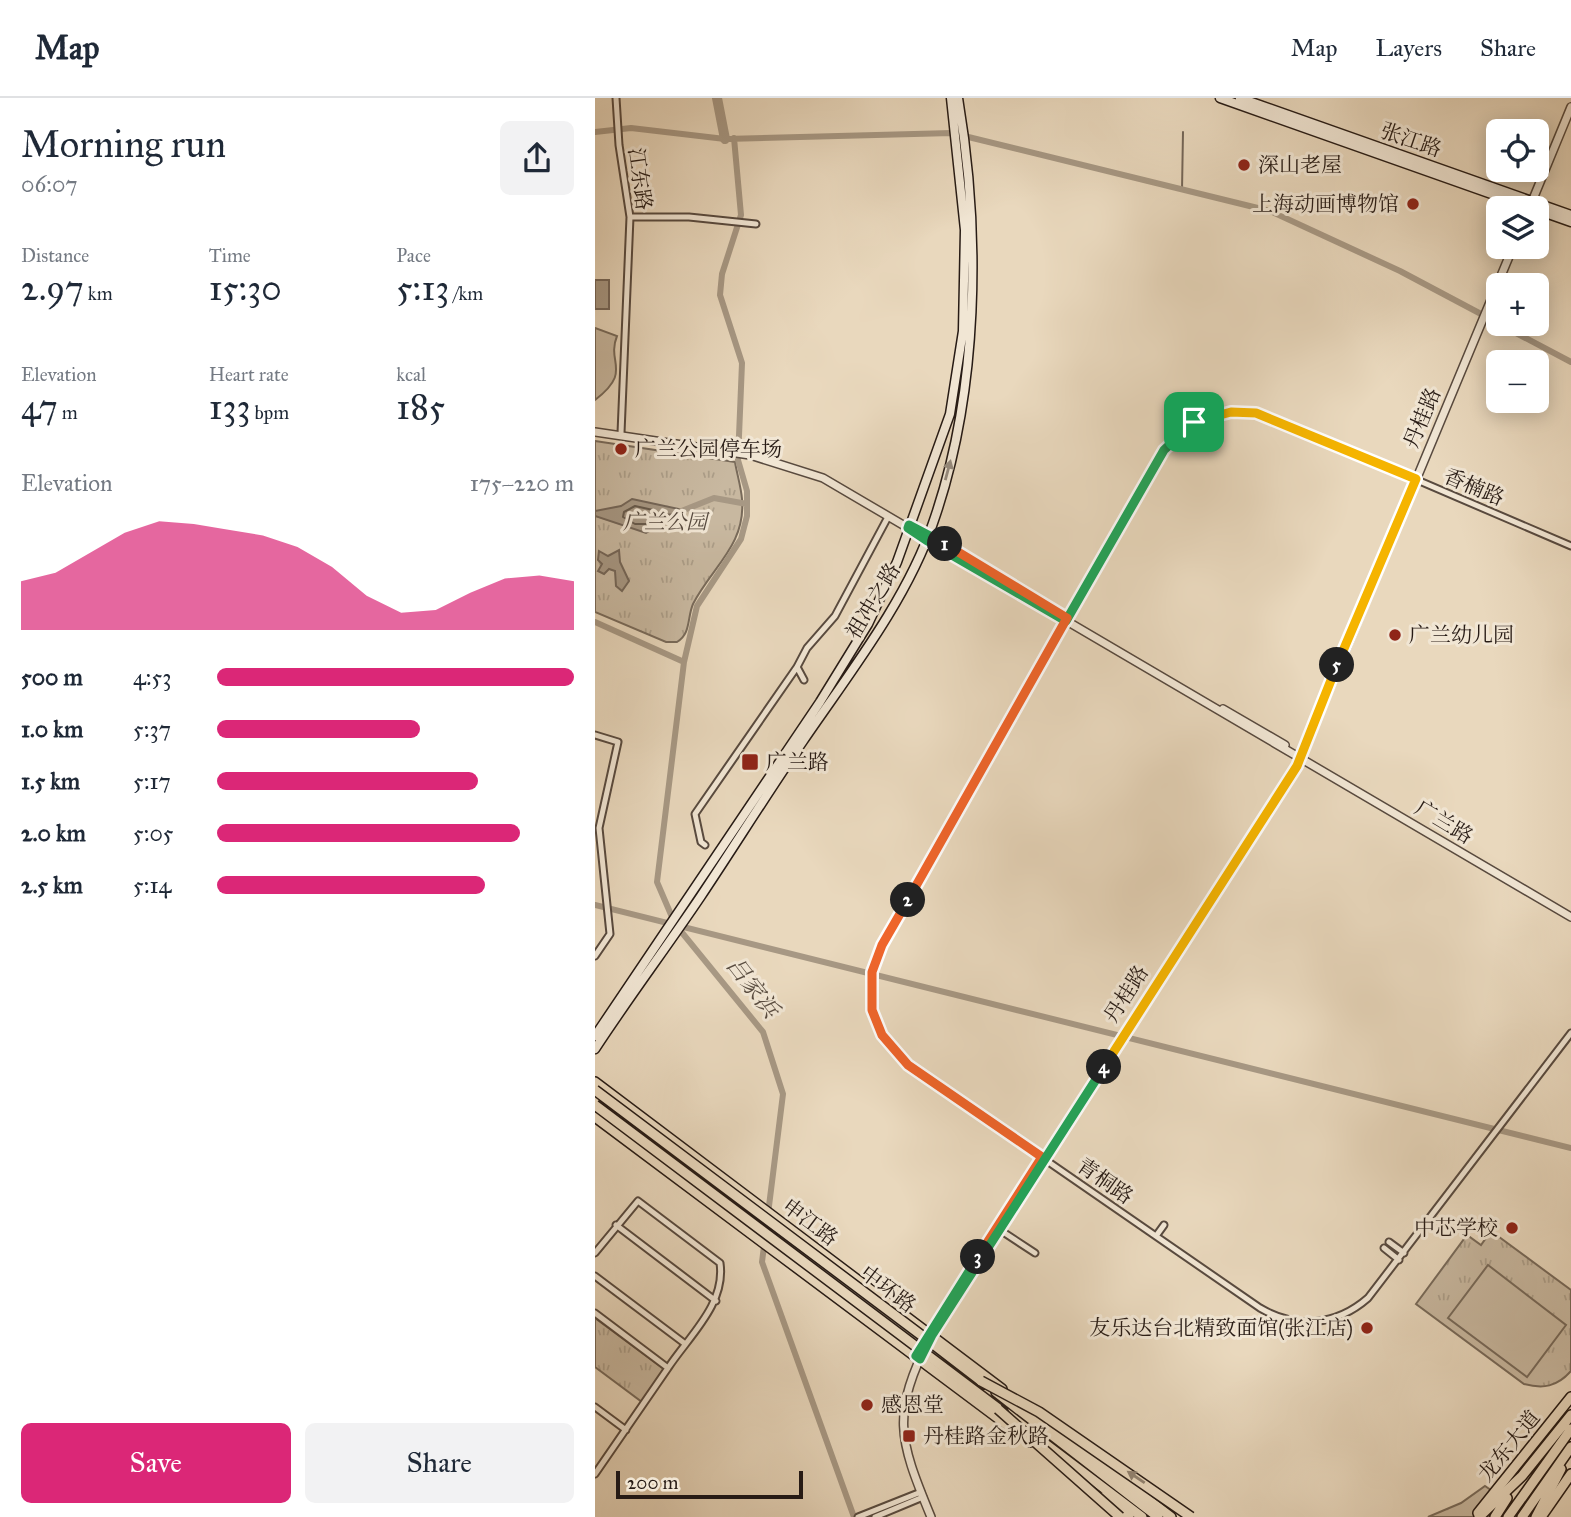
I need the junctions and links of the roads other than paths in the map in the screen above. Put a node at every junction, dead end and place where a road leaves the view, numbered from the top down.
1 (616, 98) edge
2 (951, 98) edge
3 (1220, 98) edge
4 (1240, 98) edge
5 (958, 106) edge
6 (1571, 107) edge
7 (963, 164) junction
8 (1501, 196) edge
9 (1503, 196) edge
10 (1534, 196) edge
11 (1549, 210) edge
12 (1549, 214) edge
13 (1571, 215) edge
14 (630, 217) junction
15 (1571, 222) edge
16 (756, 224) dead end
17 (1508, 259) edge
18 (595, 431) edge
19 (621, 433) junction
20 (723, 449) junction
21 (750, 454) junction
22 (1416, 479) junction
23 (888, 517) junction
24 (909, 527) junction
25 (927, 538) junction
26 (1571, 546) edge
27 (1067, 619) junction
28 (797, 667) junction
29 (804, 680) dead end
30 (595, 735) edge
31 (1299, 757) junction
32 (597, 827) edge
33 (705, 845) dead end
34 (1571, 917) edge
35 (595, 956) edge
36 (653, 956) junction
37 (1571, 1033) edge
38 (595, 1036) edge
39 (595, 1049) edge
40 (595, 1082) edge
41 (595, 1090) edge
42 (595, 1105) edge
43 (595, 1117) edge
44 (1043, 1158) junction
45 (616, 1225) junction
46 (1164, 1225) dead end
47 (1000, 1230) junction
48 (1156, 1236) junction
49 (1389, 1242) dead end
50 (1384, 1248) dead end
51 (595, 1253) edge
52 (1035, 1253) dead end
53 (1404, 1253) junction
54 (1399, 1259) junction
55 (595, 1276) edge
56 (716, 1301) junction
57 (595, 1312) edge
58 (931, 1337) junction
59 (684, 1343) junction
60 (918, 1358) junction
61 (668, 1368) junction
62 (981, 1381) junction
63 (1571, 1397) edge
64 (595, 1407) edge
65 (998, 1409) junction
66 (1571, 1415) edge
67 (1571, 1429) edge
68 (626, 1430) junction
69 (1571, 1447) edge
70 (1571, 1453) edge
71 (595, 1474) edge
72 (1571, 1474) edge
73 (1522, 1476) junction
74 (920, 1495) junction
75 (876, 1514) edge
76 (858, 1517) edge
77 (929, 1517) edge
78 (1120, 1517) edge
79 (1129, 1517) edge
80 (1142, 1517) edge
81 (1158, 1517) edge
82 (1171, 1517) edge
83 (1191, 1517) edge
84 (1478, 1517) edge
85 (1495, 1517) edge
86 (1508, 1517) edge
87 (1522, 1517) edge
88 (1538, 1517) edge

1 - 14 street, 江东路
2 - 5 main road, 祖冲之路
3 - 8 main road, 张江路
4 - 9 main road, 张江路
5 - 7 main road, 祖冲之路
6 - 10 street
7 - 24 main road, 祖冲之路
25 -> 7 main road, 祖冲之路
11 - 13 main road, 张江路
12 - 15 main road
14 - 16 street
14 - 19 street, 江东路
17 - 22 street, 丹桂路
18 - 19 street, 广兰路
18 - 20 street, 广兰路
19 - 20 street, 广兰路
20 - 21 street, 广兰路
21 - 23 street, 广兰路
21 - 24 street, 广兰路
22 - 26 street, 香楠路
22 - 27 street, 香楠路
22 - 31 street, 丹桂路
23 - 24 street, 广兰路
23 - 28 street
24 - 25 street, 广兰路
24 - 36 main road, 祖冲之路
25 - 27 street, 广兰路
25 - 36 main road, 祖冲之路
27 - 31 street, 广兰路
27 - 44 street, 青桐路
28 - 29 street
28 - 33 street
30 - 32 street
31 - 34 street, 广兰路
31 - 44 street, 丹桂路
32 - 35 street
36 - 38 main road, 祖冲之路
36 - 39 main road, 祖冲之路
37 - 53 street, 青桐路
40 - 58 main road, 申江路
41 - 58 main road, 中环路, bridge
42 - 65 main road, 中环路, bridge
43 - 60 main road, 申江路
44 - 47 street, 丹桂路
44 - 48 street, 青桐路
44 - 58 street, 丹桂路
45 - 51 street
45 - 56 street
45 - 56 street
46 - 48 street
47 - 52 street
47 - 58 street, 丹桂路
48 - 54 street, 青桐路
49 - 53 street
50 - 54 street
53 - 54 street, 青桐路
55 - 59 street
56 - 59 street
57 - 61 street
58 - 60 street, 丹桂路
58 - 62 main road, 中环路
58 - 82 main road, 申江路
59 - 61 street
60 - 74 street, 丹桂路
60 - 79 main road, 申江路
61 - 68 street
62 - 81 main road, 中环路, bridge
83 -> 62 main road, bridge
63 - 84 main road, 龙东大道
64 - 68 street
65 - 78 main road, bridge
65 - 80 main road, 中环路, bridge
66 - 73 main road
67 - 86 main road
68 - 71 street
69 - 87 main road
70 - 88 main road
72 - 88 main road
73 - 84 main road
73 - 85 main road
74 - 75 street
74 - 77 street, 丹桂路
75 - 76 street

